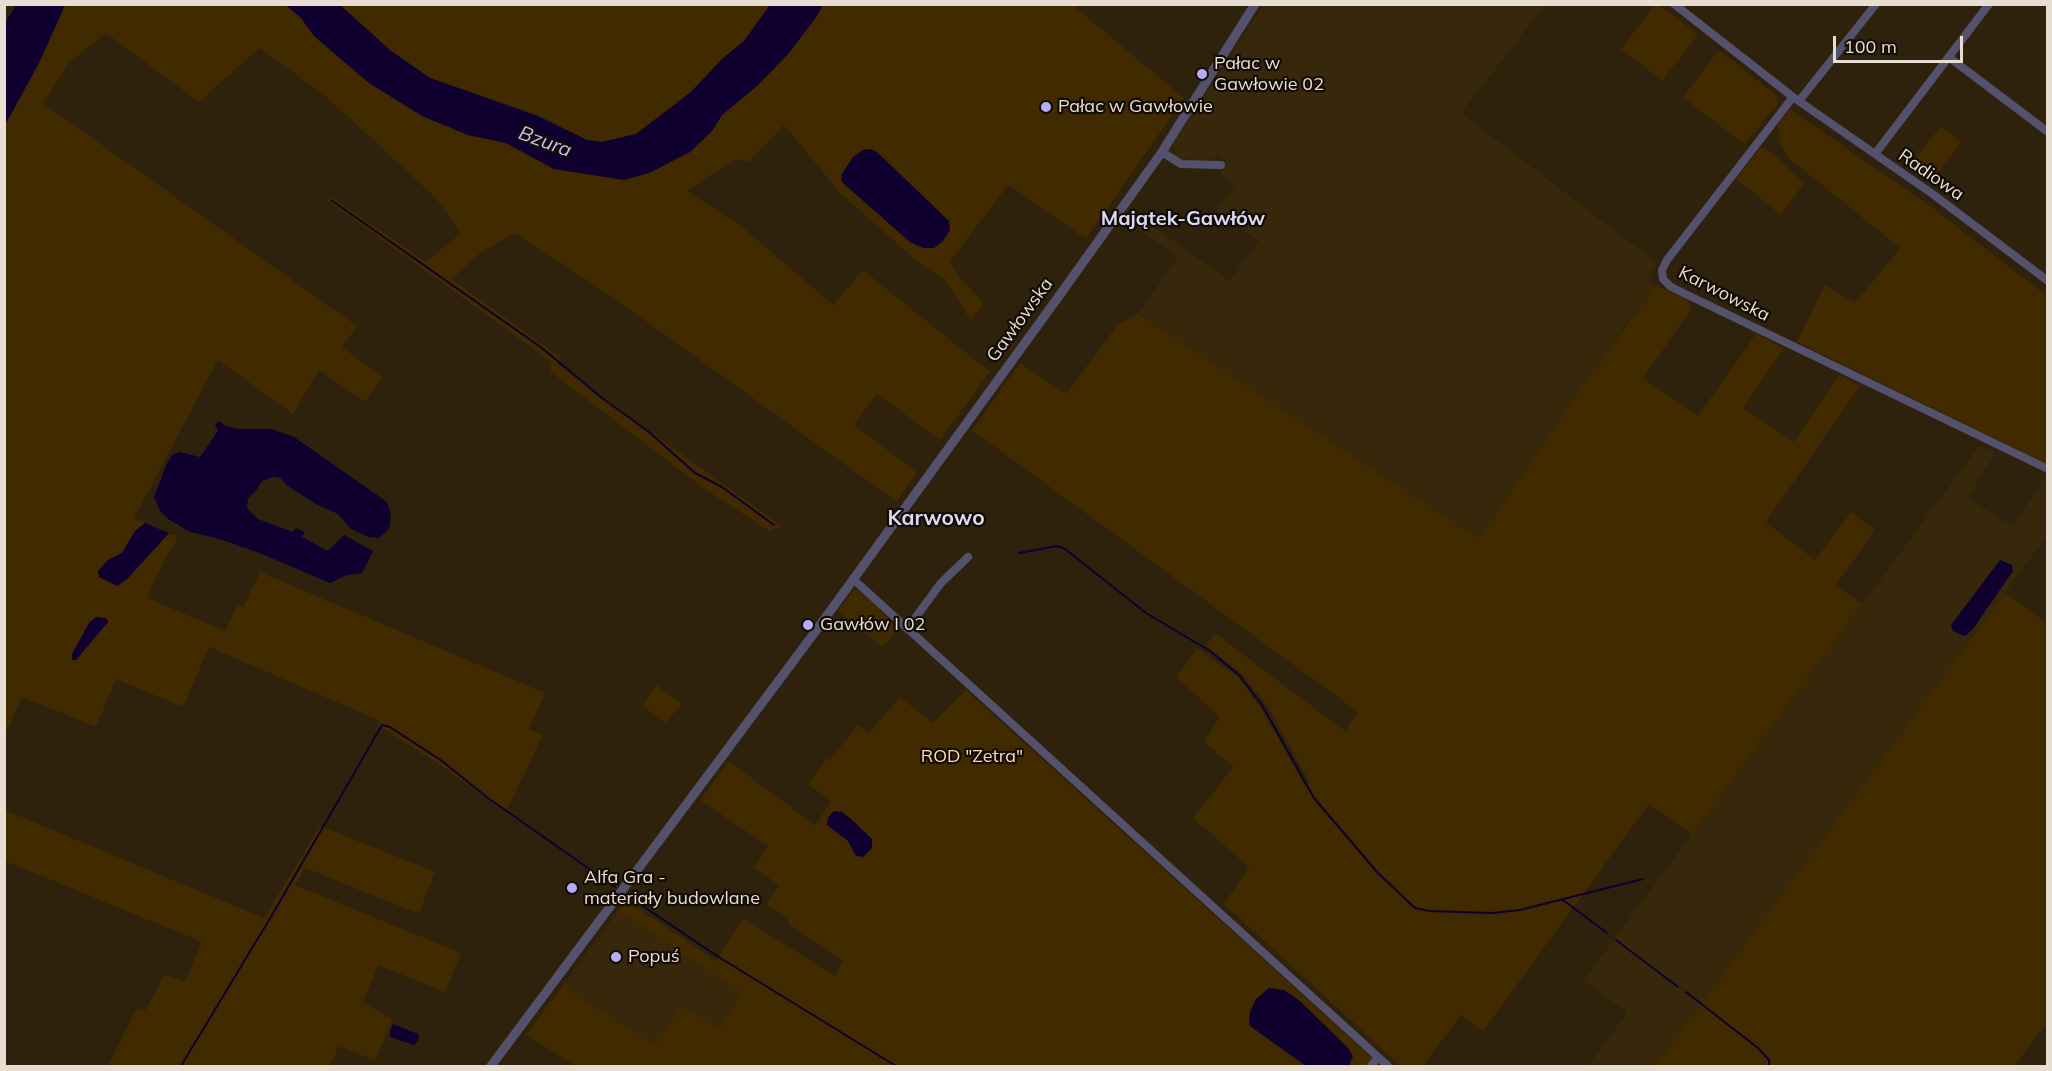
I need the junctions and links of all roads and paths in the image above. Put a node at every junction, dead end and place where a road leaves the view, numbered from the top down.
1 (1255, 4) edge
2 (1674, 4) edge
3 (1876, 4) edge
4 (1989, 4) edge
5 (1950, 58) junction
6 (1796, 99) junction
7 (2048, 132) edge
8 (1162, 152) junction
9 (1875, 154) junction
10 (1221, 165) dead end
11 (2048, 281) edge
12 (2048, 469) edge
13 (968, 556) dead end
14 (853, 579) junction
15 (907, 629) junction
16 (1377, 1057) junction
17 (491, 1066) edge
18 (1371, 1066) edge
19 (1388, 1066) edge

1 - 8 street, Gawłowska
2 - 6 street
3 - 6 street
4 - 5 street
5 - 7 street
5 - 9 street
6 - 9 street, Radiowa
6 - 12 street, Karwowska
8 - 10 street
8 - 14 street, Gawłowska
9 - 11 street, Radiowa
13 - 15 street
14 - 15 street
14 - 17 street, Gawłowska
15 - 16 street
16 - 18 street
16 - 19 street

